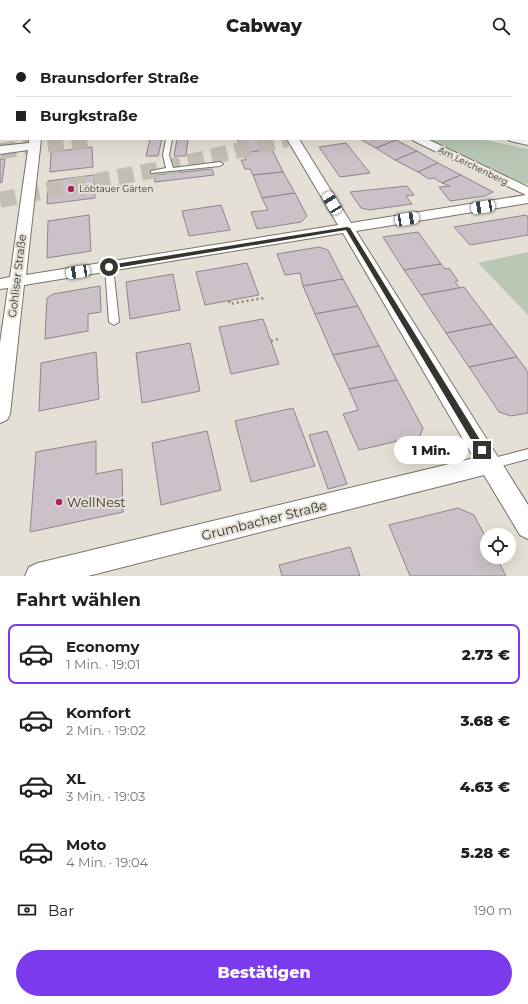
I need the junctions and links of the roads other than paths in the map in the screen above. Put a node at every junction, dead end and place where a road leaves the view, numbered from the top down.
1 (169, 140) edge
2 (294, 140) edge
3 (420, 140) edge
4 (34, 142) edge
5 (0, 150) edge
6 (220, 164) dead end
7 (170, 170) junction
8 (153, 172) dead end
9 (528, 192) edge
10 (528, 199) edge
11 (347, 228) junction
12 (109, 267) junction
13 (8, 283) edge
14 (114, 322) dead end
15 (0, 414) edge
16 (528, 454) edge
17 (490, 464) junction
18 (528, 527) edge
19 (38, 576) edge

1 - 7 lane
2 - 11 street
3 - 9 street, Am Lerchenberg
4 - 5 street
4 - 13 street, Gohliser Straße
6 - 7 lane
7 - 8 lane
10 - 11 street
11 - 12 street
11 - 17 street
12 - 13 street
12 - 14 lane
13 - 15 street, Gohliser Straße
16 - 17 lane
17 - 18 street
17 - 19 street, Grumbacher Straße

